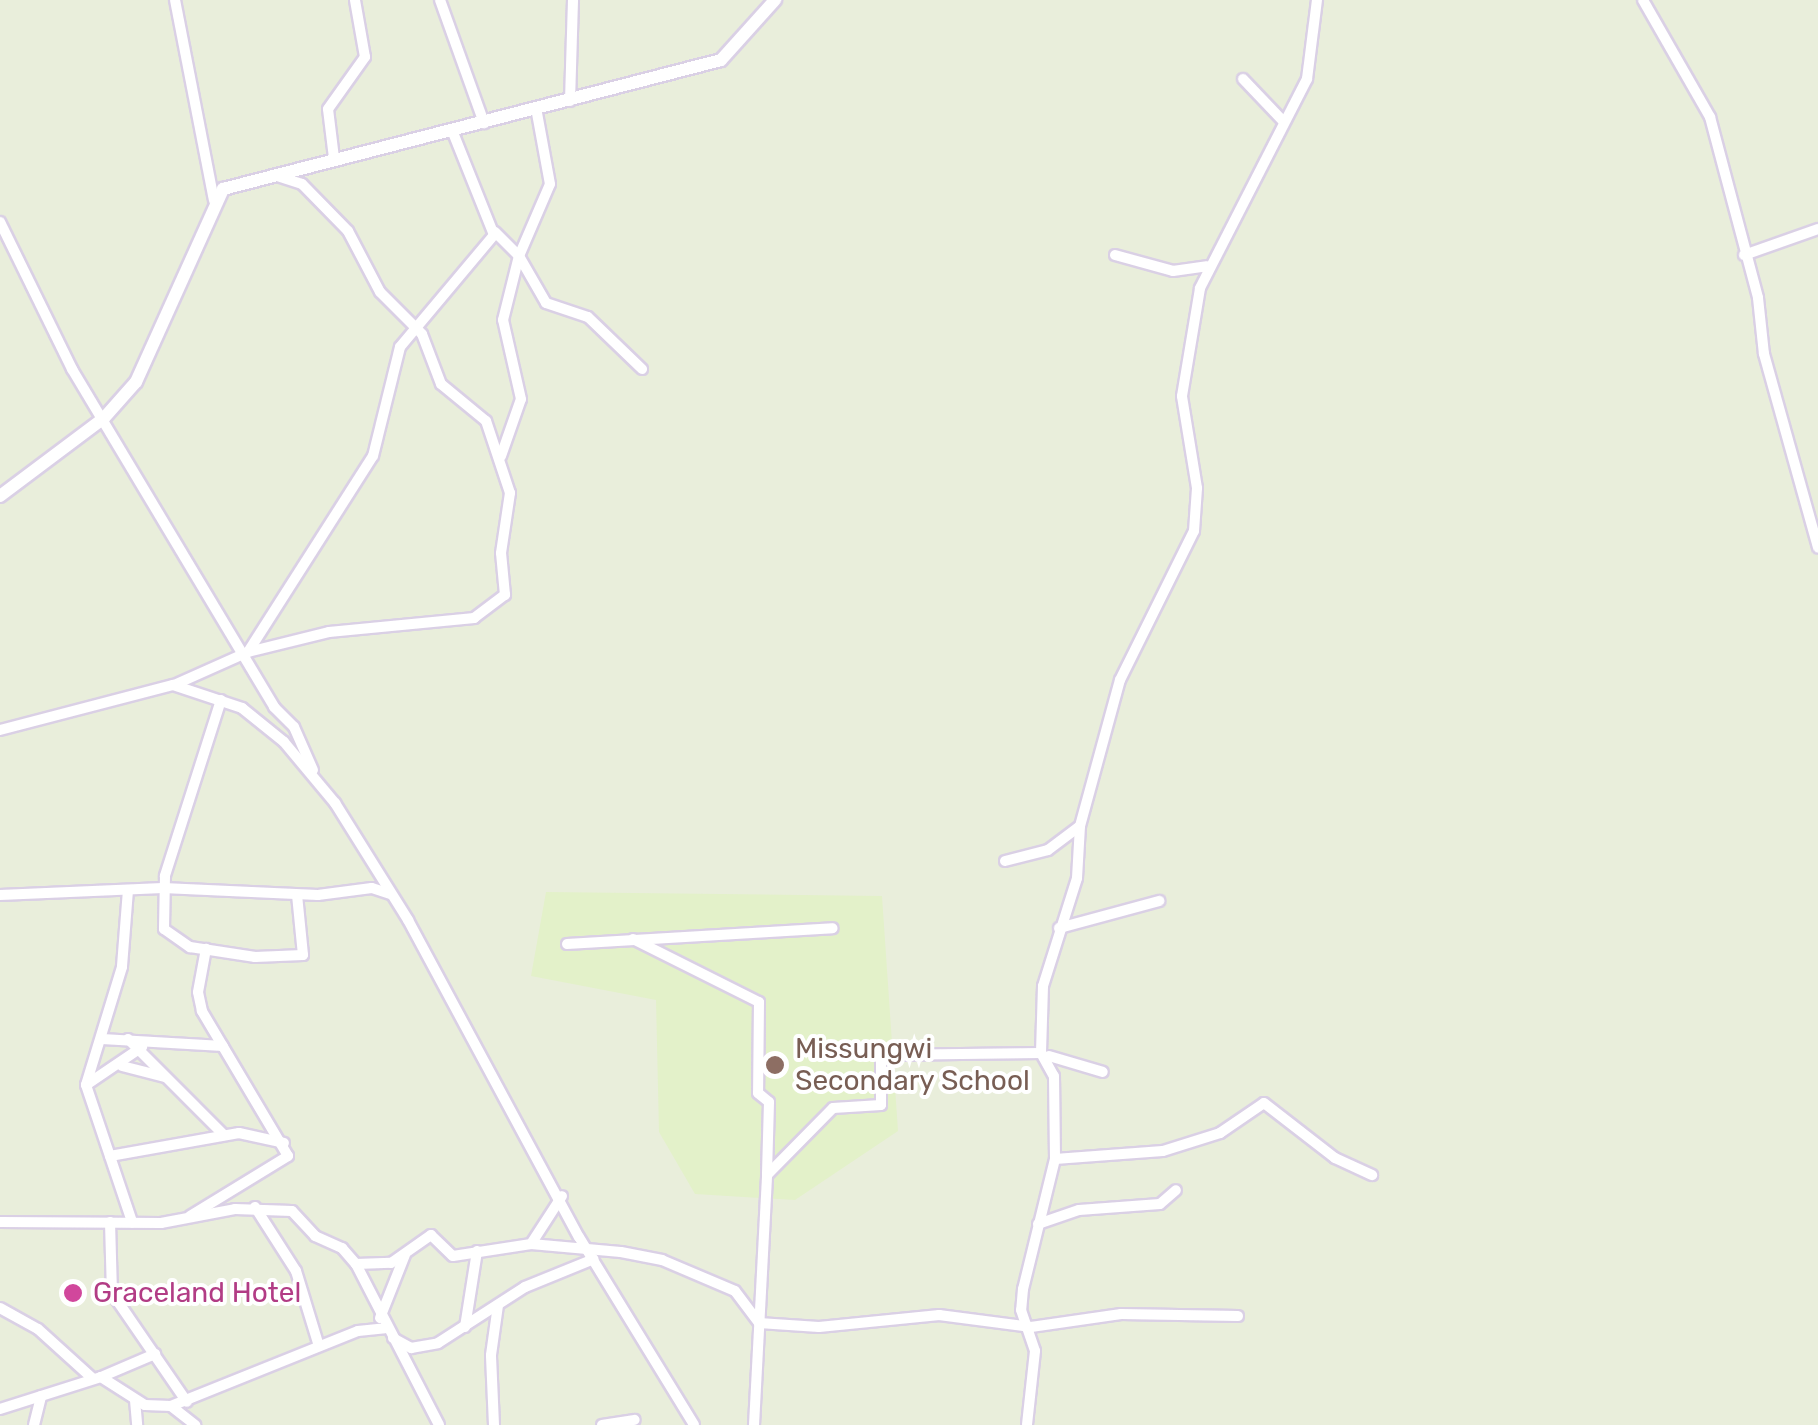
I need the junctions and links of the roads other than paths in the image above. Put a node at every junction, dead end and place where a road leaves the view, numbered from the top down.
1 (176, 0) edge
2 (356, 0) edge
3 (440, 0) edge
4 (573, 0) edge
5 (775, 0) edge
6 (1317, 0) edge
7 (1642, 0) edge
8 (1243, 79) dead end
9 (570, 102) junction
10 (536, 108) junction
11 (1282, 120) junction
12 (484, 123) junction
13 (452, 130) junction
14 (334, 158) junction
15 (272, 175) junction
16 (214, 200) junction
17 (0, 222) edge
18 (1818, 228) edge
19 (495, 232) junction
20 (1115, 254) dead end
21 (1744, 255) junction
22 (520, 256) junction
23 (1207, 266) junction
24 (415, 327) junction
25 (642, 368) dead end
26 (104, 418) junction
27 (501, 457) junction
28 (0, 496) edge
29 (1818, 548) edge
30 (246, 654) junction
31 (173, 685) junction
32 (266, 692) junction
33 (222, 700) junction
34 (0, 730) edge
35 (272, 730) junction
36 (315, 777) junction
37 (1080, 826) junction
38 (1005, 861) dead end
39 (162, 888) junction
40 (128, 890) junction
41 (392, 894) junction
42 (0, 895) edge
43 (297, 895) junction
44 (1159, 901) dead end
45 (833, 928) dead end
46 (1059, 928) junction
47 (633, 938) junction
48 (567, 944) dead end
49 (206, 950) junction
50 (102, 1039) junction
51 (143, 1044) junction
52 (223, 1046) junction
53 (1045, 1054) junction
54 (122, 1066) junction
55 (1103, 1072) dead end
56 (166, 1077) junction
57 (86, 1085) junction
58 (224, 1136) junction
59 (284, 1142) junction
60 (110, 1156) junction
61 (1055, 1159) junction
62 (767, 1174) junction
63 (1372, 1175) dead end
64 (1176, 1190) dead end
65 (562, 1196) junction
66 (255, 1207) junction
67 (188, 1219) junction
68 (0, 1222) edge
69 (110, 1222) junction
70 (132, 1222) junction
71 (1038, 1224) junction
72 (531, 1244) junction
73 (478, 1252) junction
74 (405, 1254) junction
75 (591, 1254) junction
76 (356, 1264) junction
77 (381, 1266) junction
78 (364, 1282) junction
79 (498, 1304) junction
80 (0, 1308) edge
81 (1238, 1316) dead end
82 (759, 1323) junction
83 (384, 1324) junction
84 (465, 1327) junction
85 (1031, 1327) junction
86 (318, 1346) junction
87 (156, 1354) junction
88 (96, 1378) junction
89 (41, 1396) junction
90 (134, 1400) junction
91 (187, 1402) junction
92 (171, 1406) junction
93 (0, 1409) edge
94 (634, 1420) dead end
95 (34, 1425) edge
96 (137, 1425) edge
97 (195, 1425) edge
98 (439, 1425) edge
99 (494, 1425) edge
100 (602, 1425) edge
101 (694, 1425) edge
102 (754, 1425) edge
103 (1027, 1425) edge

1 - 16 street
2 - 14 street
3 - 12 street
4 - 9 street
5 - 9 street
6 - 11 street
7 - 21 street
8 - 11 street
9 - 10 street
10 - 12 street
10 - 22 street
11 - 23 street
12 - 13 street
13 - 14 street
13 - 19 street
14 - 15 street
15 - 16 street
15 - 24 street
16 - 26 street
17 - 26 street
18 - 21 street
19 - 22 street
19 - 24 street
20 - 23 street
21 - 29 street
22 - 25 street
22 - 27 street
23 - 37 street
24 - 27 street
24 - 30 street
26 - 28 street
26 - 30 street
27 - 30 street
30 - 31 street
30 - 32 street
31 - 33 street
31 - 34 street
32 - 35 street
32 - 36 street
33 - 35 street
33 - 39 street
35 - 36 street
36 - 41 street
37 - 38 street
37 - 46 street
39 - 40 street
39 - 43 street
39 - 49 street
40 - 42 street
40 - 50 street
41 - 43 street
41 - 65 street
43 - 49 street
44 - 46 street
45 - 47 street
46 - 53 street
47 - 48 street
47 - 62 street
49 - 52 street
50 - 51 street
50 - 57 street
51 - 52 street
51 - 54 street
51 - 56 street
52 - 59 street
53 - 55 street
53 - 61 street
53 - 62 street
54 - 56 street
54 - 57 street
56 - 58 street
57 - 60 street
58 - 59 street
58 - 60 street
59 - 67 street
60 - 70 street
61 - 63 street
61 - 71 street
62 - 82 street
64 - 71 street
65 - 72 street
65 - 75 street
66 - 67 street
66 - 76 street
66 - 86 street
67 - 70 street
68 - 69 street
69 - 70 street
69 - 87 street
71 - 85 street
72 - 73 street
72 - 75 street
73 - 74 street
73 - 84 street
74 - 77 street
74 - 83 street
75 - 79 street
75 - 82 street
75 - 101 street
76 - 77 street
76 - 78 street
77 - 78 street
78 - 83 street
79 - 84 street
79 - 99 street
80 - 88 street
81 - 85 street
82 - 85 street
82 - 102 street
83 - 84 street
83 - 86 street
83 - 98 street
85 - 103 street
86 - 91 street
87 - 88 street
87 - 91 street
88 - 89 street
88 - 90 street
89 - 93 street
89 - 95 street
90 - 92 street
90 - 96 street
91 - 92 street
92 - 97 street
94 - 100 street

